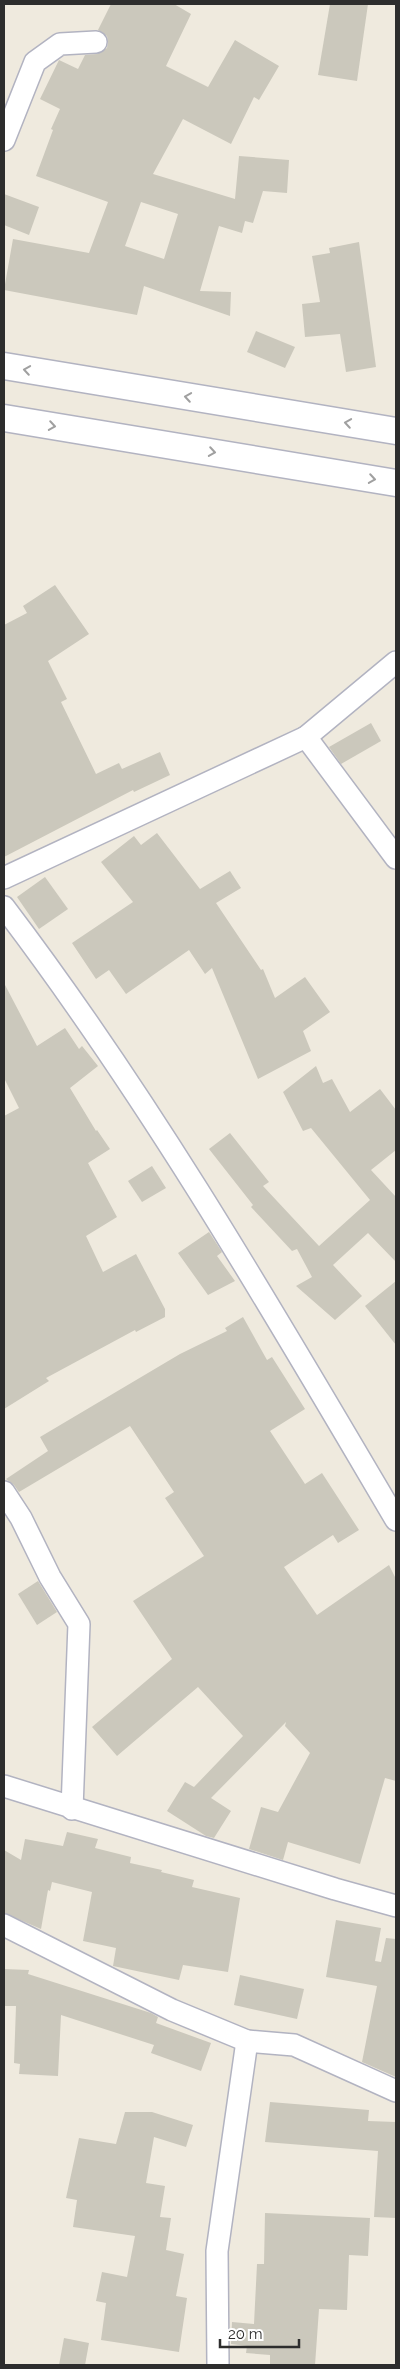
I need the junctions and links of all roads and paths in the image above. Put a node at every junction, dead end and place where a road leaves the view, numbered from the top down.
1 (96, 42) dead end
2 (4, 140) edge
3 (4, 366) edge
4 (4, 418) edge
5 (396, 431) edge
6 (396, 483) edge
7 (396, 662) edge
8 (306, 737) junction
9 (396, 858) edge
10 (4, 878) edge
11 (4, 907) edge
12 (4, 1492) edge
13 (396, 1520) edge
14 (4, 1786) edge
15 (72, 1809) junction
16 (396, 1906) edge
17 (4, 1925) edge
18 (247, 2042) junction
19 (396, 2091) edge
20 (218, 2365) edge

1 - 2 street
5 -> 3 street
4 -> 6 street
7 - 8 street
8 - 9 street
8 - 10 street
11 - 13 street
12 - 15 street
14 - 15 street
15 - 16 street
17 - 18 street
18 - 19 street
18 - 20 street

